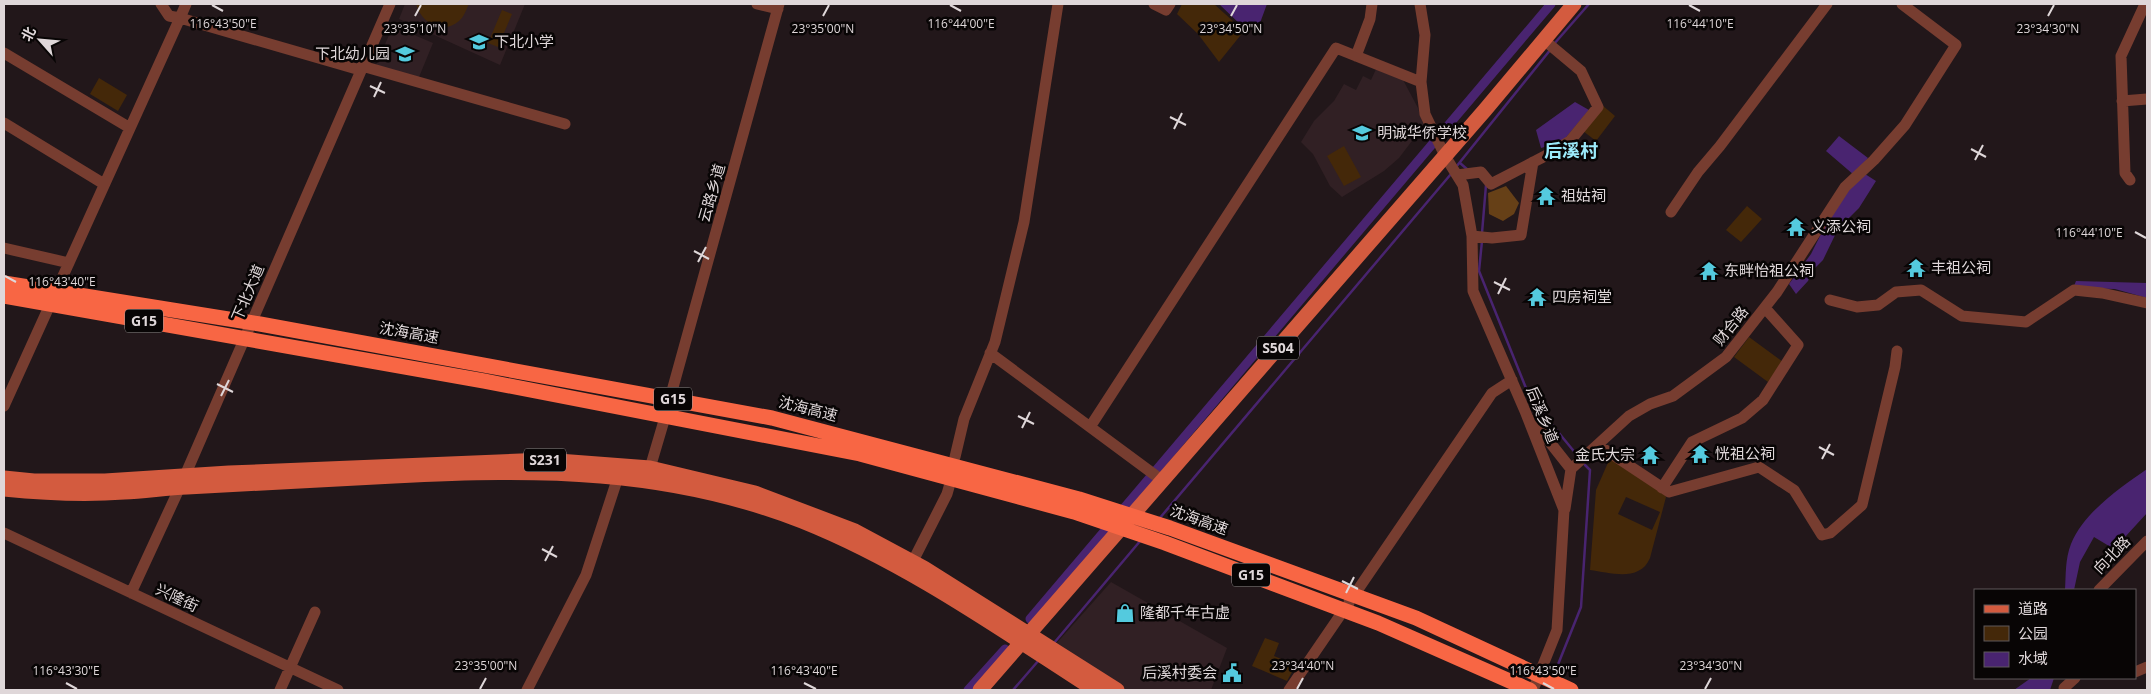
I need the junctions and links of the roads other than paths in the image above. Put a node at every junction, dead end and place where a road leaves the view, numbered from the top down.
1 (161, 4) edge
2 (186, 4) edge
3 (390, 4) edge
4 (758, 4) edge
5 (1058, 4) edge
6 (1154, 4) edge
7 (1170, 4) edge
8 (1372, 4) edge
9 (1420, 4) edge
10 (1574, 4) edge
11 (1827, 4) edge
12 (1902, 4) edge
13 (2145, 4) edge
14 (778, 6) edge
15 (180, 18) junction
16 (1550, 44) junction
17 (4, 53) edge
18 (1356, 56) junction
19 (361, 68) junction
20 (1421, 82) junction
21 (2147, 99) edge
22 (2122, 101) junction
23 (4, 123) edge
24 (565, 124) dead end
25 (130, 128) junction
26 (1533, 162) junction
27 (1457, 167) junction
28 (2130, 180) dead end
29 (104, 184) junction
30 (1671, 212) dead end
31 (1479, 237) junction
32 (4, 248) edge
33 (69, 263) junction
34 (4, 283) edge
35 (25, 293) junction
36 (4, 296) edge
37 (1830, 300) dead end
38 (74, 301) junction
39 (2147, 303) edge
40 (1765, 308) junction
41 (1897, 351) dead end
42 (990, 353) junction
43 (1512, 380) junction
44 (672, 391) dead end
45 (4, 406) edge
46 (1525, 411) junction
47 (663, 424) dead end
48 (1090, 427) junction
49 (1598, 445) junction
50 (955, 457) dead end
51 (650, 468) junction
52 (1571, 469) junction
53 (618, 477) junction
54 (4, 478) edge
55 (1162, 481) junction
56 (182, 482) junction
57 (949, 487) dead end
58 (1662, 488) junction
59 (4, 489) edge
60 (1077, 505) junction
61 (1564, 510) junction
62 (4, 533) edge
63 (1168, 535) junction
64 (2147, 541) edge
65 (913, 562) junction
66 (1359, 588) dead end
67 (2100, 589) edge
68 (131, 593) junction
69 (315, 612) dead end
70 (1339, 617) dead end
71 (1025, 639) junction
72 (1046, 652) junction
73 (291, 668) junction
74 (1566, 688) edge
75 (280, 690) edge
76 (338, 690) edge
77 (527, 690) edge
78 (980, 690) edge
79 (1095, 690) edge
80 (1117, 690) edge
81 (1289, 690) edge
82 (1532, 690) edge

1 - 15 street
2 - 15 street
3 - 19 street, 下北大道
4 - 14 street
5 - 42 street
6 - 7 street
8 - 18 street
9 - 20 street, 后溪乡道
10 - 16 main road, S504
11 - 30 street
12 - 40 street, 财合路
13 - 22 street
14 - 44 street, 云路乡道
15 - 19 street
15 - 25 street
16 - 26 street
16 - 27 main road, S504
17 - 25 street
18 - 20 street
18 - 48 street
19 - 24 street
19 - 56 street, 下北大道
20 - 27 street, 后溪乡道
21 - 22 street
22 - 28 street
23 - 29 street
25 - 29 street
26 - 27 street
26 - 31 street
27 - 31 street, 后溪乡道
27 - 55 main road, S504
29 - 33 street
31 - 43 street, 后溪乡道
32 - 33 street
33 - 45 street
34 - 35 highway, 沈海高速 / G15
35 - 36 highway, 沈海高速 / G15
35 - 38 highway, 沈海高速 / G15
37 - 39 street
38 - 60 highway, 沈海高速 / G15
38 - 60 highway, 沈海高速 / G15
40 - 49 street, 财合路
40 - 58 street
41 - 58 street
42 - 48 street
42 - 50 street
43 - 46 street, 后溪乡道
43 - 66 street
46 - 52 street
46 - 61 street, 后溪乡道
47 - 51 street
48 - 55 street
49 - 52 street, 财合路
49 - 58 street
51 - 56 main road, S231
51 - 65 main road, S231
52 - 61 street
53 - 56 main road, S231
53 - 71 main road, S231
53 - 77 street
54 - 56 main road, S231
55 - 71 main road, S504
56 - 59 main road, S231
56 - 68 street, 下北大道
57 - 65 street
60 - 63 highway, 沈海高速 / G15
61 - 82 street, 后溪乡道
62 - 68 street, 兴隆街
63 - 74 highway, 沈海高速 / G15
63 - 82 highway, 沈海高速 / G15
64 - 67 street, 向北路
65 - 71 main road, S231
68 - 73 street, 兴隆街
69 - 73 street
70 - 81 street
71 - 72 main road, S231
71 - 78 main road, S504
72 - 79 main road, S231
72 - 80 main road, S231
73 - 75 street
73 - 76 street, 兴隆街

